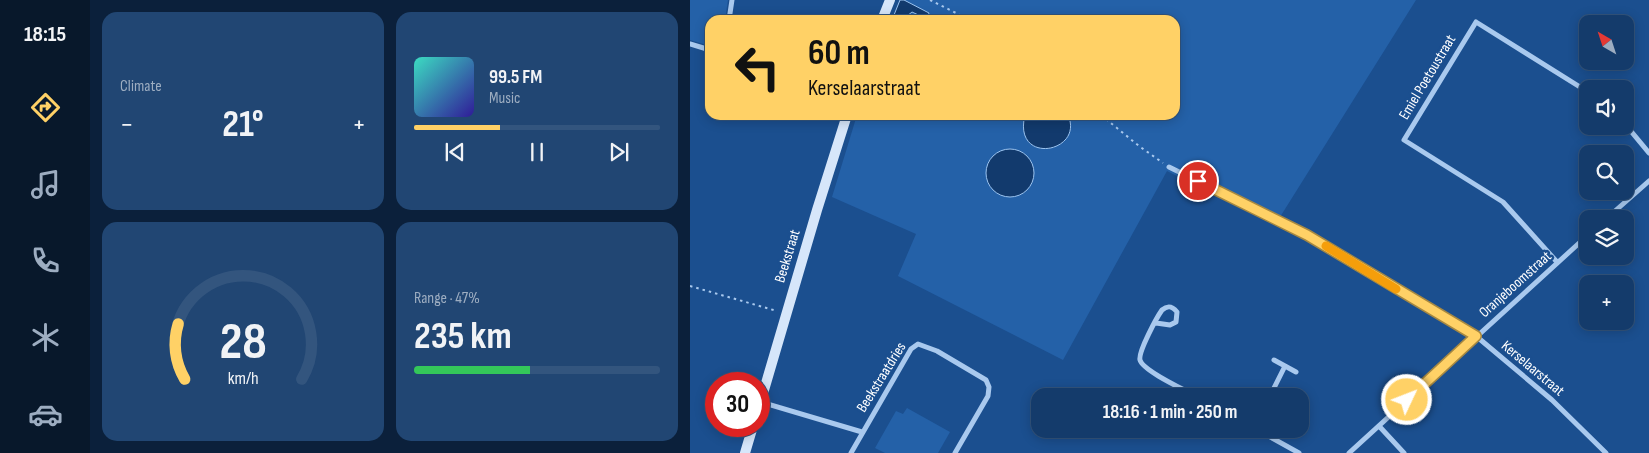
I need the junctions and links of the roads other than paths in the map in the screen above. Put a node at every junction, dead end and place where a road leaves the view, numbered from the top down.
1 (732, 0) edge
2 (890, 0) edge
3 (730, 15) edge
4 (884, 15) edge
5 (690, 44) edge
6 (705, 48) edge
7 (1579, 86) edge
8 (845, 120) edge
9 (1634, 135) edge
10 (1649, 153) edge
11 (1169, 167) road end
12 (1649, 181) edge
13 (1616, 210) edge
14 (1579, 243) edge
15 (1557, 262) junction
16 (1156, 323) junction
17 (1476, 336) junction
18 (1274, 360) dead end
19 (1286, 366) junction
20 (769, 372) edge
21 (1296, 372) dead end
22 (1181, 388) edge
23 (1274, 388) edge
24 (770, 407) edge
25 (1379, 426) junction
26 (862, 432) junction
27 (750, 437) edge
28 (1272, 438) edge
29 (745, 453) edge
30 (851, 453) edge
31 (955, 453) edge
32 (1299, 453) edge
33 (1350, 453) edge
34 (1404, 453) edge
35 (1606, 453) edge

1 - 3 street
2 - 4 street
5 - 6 street
7 - 15 street, Emiel Poetoustraat
8 - 20 street, Beekstraat
9 - 10 street
11 - 17 street, Kerselaarstraat
12 - 13 street
14 - 15 street, Oranjeboomstraat
15 - 17 street, Oranjeboomstraat
16 - 16 street
16 - 22 street
17 - 25 street, Oranjeboomstraat
17 - 35 street, Kerselaarstraat
18 - 19 street
19 - 21 street
19 - 23 street
24 - 26 street, Beekstraatdries
25 - 33 street, Oranjeboomstraat
25 - 34 street
26 - 30 street, Beekstraatdries
26 - 31 street, Beekstraatdries
27 - 29 street
28 - 32 street

